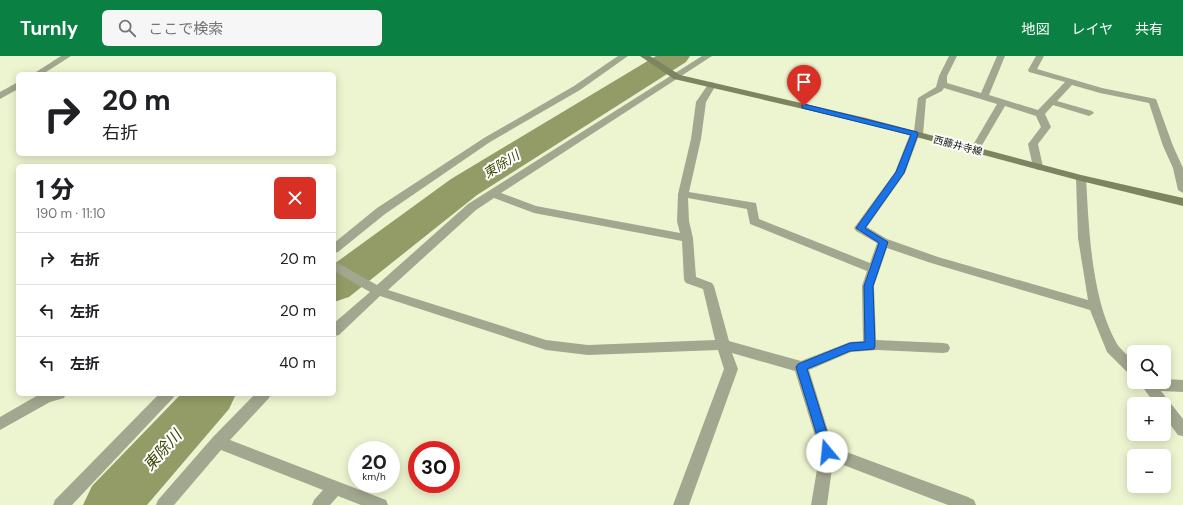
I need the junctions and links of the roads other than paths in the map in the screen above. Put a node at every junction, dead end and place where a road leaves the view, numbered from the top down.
1 (67, 56) edge
2 (624, 56) edge
3 (644, 56) edge
4 (708, 56) edge
5 (953, 56) edge
6 (1001, 56) edge
7 (1040, 56) edge
8 (40, 72) edge
9 (677, 77) junction
10 (1070, 82) junction
11 (942, 84) junction
12 (712, 85) junction
13 (16, 86) edge
14 (0, 96) edge
15 (984, 96) junction
16 (1003, 102) junction
17 (1051, 102) junction
18 (1089, 113) dead end
19 (1040, 114) junction
20 (917, 134) junction
21 (975, 150) junction
22 (1038, 167) junction
23 (1081, 178) junction
24 (1183, 190) edge
25 (493, 194) junction
26 (683, 194) junction
27 (1183, 202) edge
28 (687, 238) junction
29 (883, 242) junction
30 (336, 247) edge
31 (336, 266) edge
32 (874, 269) junction
33 (378, 291) junction
34 (1095, 307) junction
35 (336, 328) edge
36 (723, 345) junction
37 (870, 346) junction
38 (943, 348) dead end
39 (1127, 363) edge
40 (801, 367) junction
41 (1171, 385) edge
42 (1183, 386) edge
43 (1153, 389) edge
44 (51, 396) edge
45 (166, 396) edge
46 (262, 396) edge
47 (1159, 397) edge
48 (1171, 414) edge
49 (0, 424) edge
50 (1183, 430) edge
51 (218, 442) junction
52 (827, 452) junction
53 (335, 488) junction
54 (61, 505) edge
55 (164, 505) edge
56 (320, 505) edge
57 (380, 505) edge
58 (680, 505) edge
59 (819, 505) edge
60 (968, 505) edge

1 - 8 street
2 - 30 street
3 - 9 main road, 西藤井寺線
4 - 9 street
5 - 11 street
6 - 15 street
7 - 10 street
9 - 12 main road, 西藤井寺線
9 - 25 street
10 - 17 street
10 - 24 street
11 - 15 street
11 - 20 street
12 - 20 main road, 西藤井寺線
12 - 26 street
13 - 14 street
15 - 16 street
16 - 19 street
16 - 21 street
17 - 18 street
17 - 19 street
19 - 22 street
20 - 21 main road, 西藤井寺線
20 - 29 street
21 - 22 main road, 西藤井寺線
22 - 23 main road, 西藤井寺線
23 - 27 main road, 西藤井寺線
23 - 34 street
25 - 28 street
25 - 33 street
26 - 28 street
26 - 32 street
28 - 36 street
29 - 32 street
29 - 34 street
31 - 33 street
32 - 37 street
33 - 35 street
33 - 36 street
34 - 39 street
36 - 40 street
36 - 58 street
37 - 38 street
37 - 40 street
40 - 52 street
41 - 42 street
43 - 47 street
44 - 49 street
45 - 54 street
46 - 51 street
48 - 50 street
51 - 53 street
51 - 55 street
52 - 59 street
52 - 60 street
53 - 56 street
53 - 57 street

